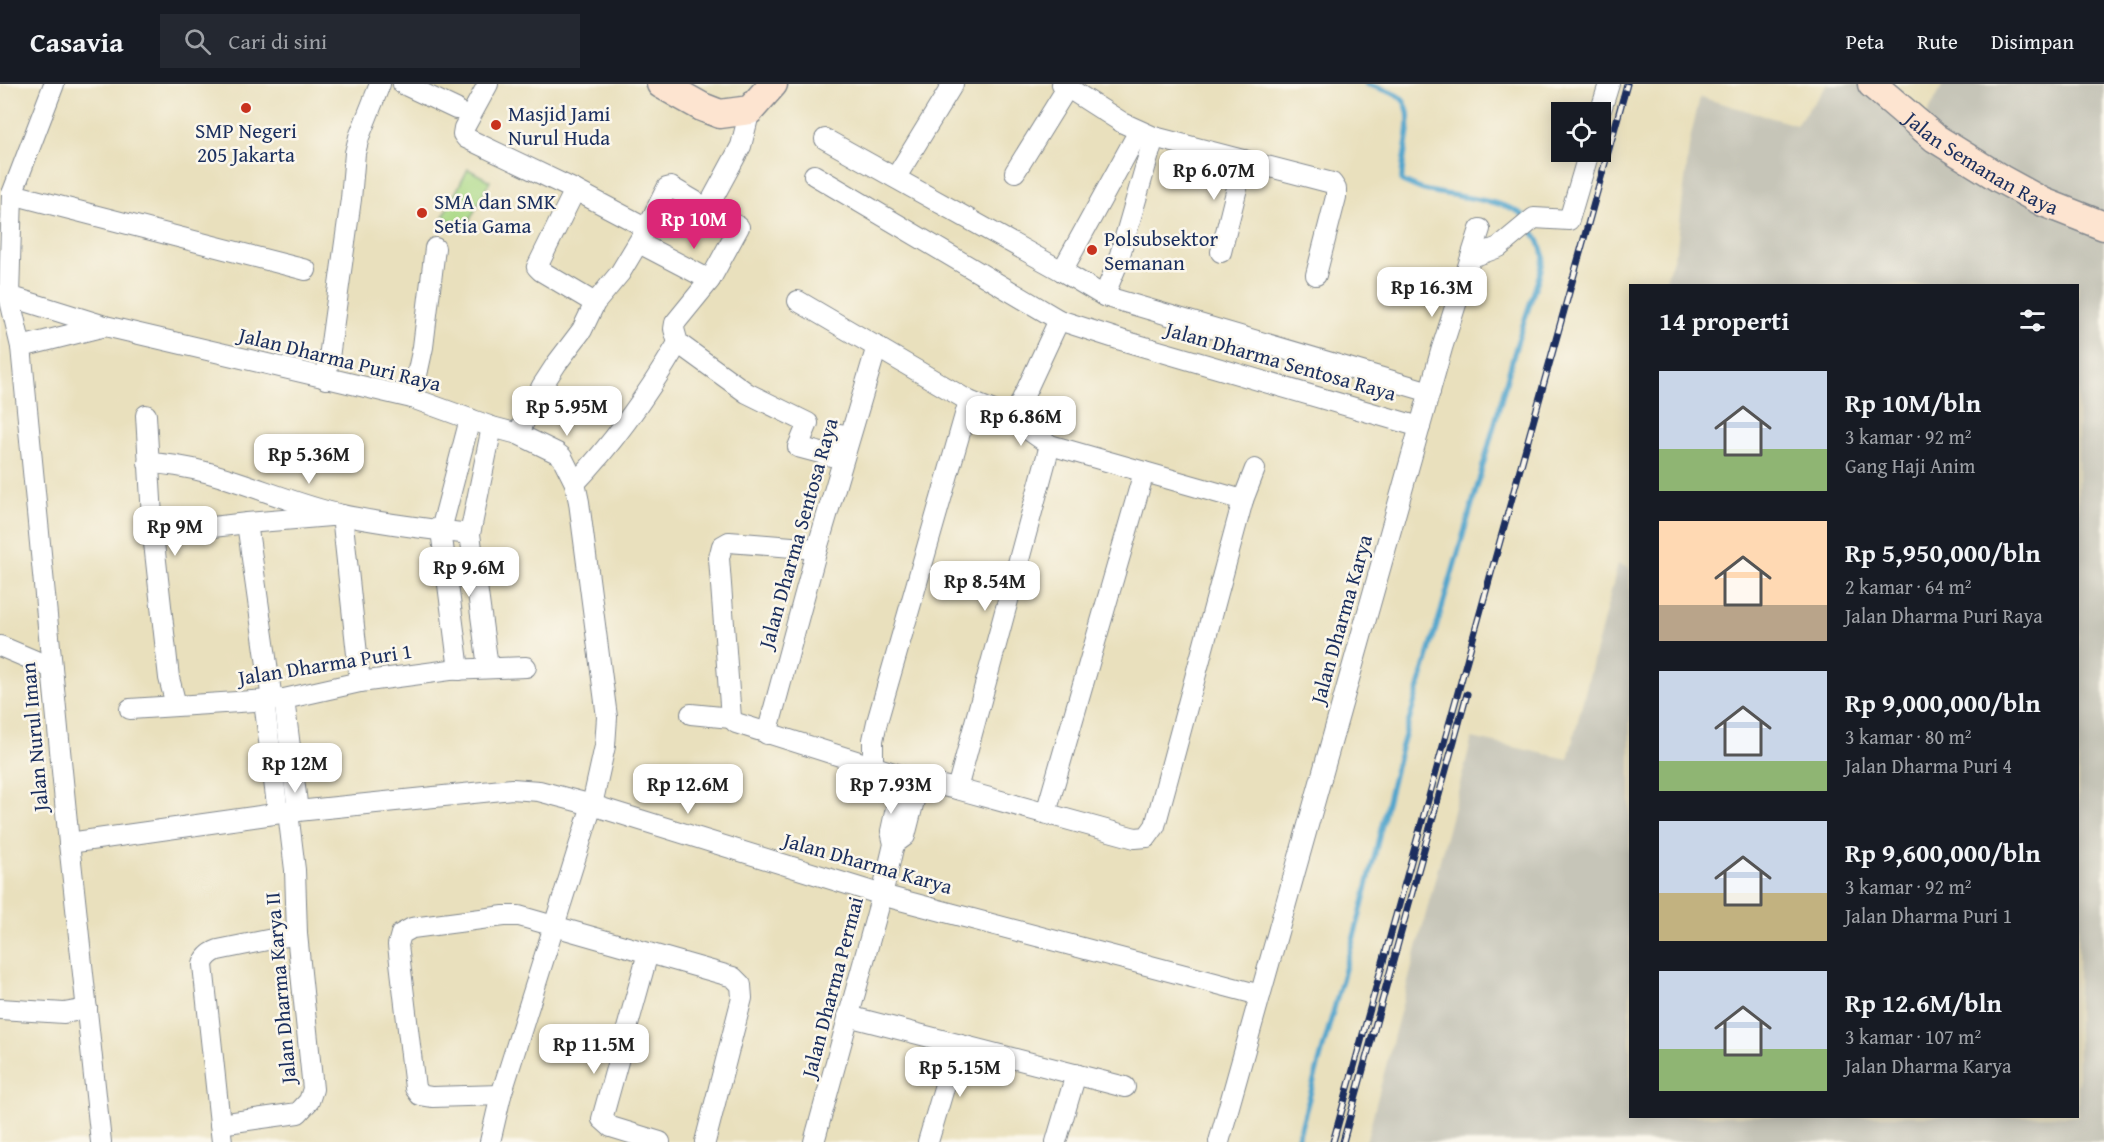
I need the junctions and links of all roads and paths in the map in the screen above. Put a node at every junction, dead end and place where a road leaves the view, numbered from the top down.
1 (54, 84) edge
2 (380, 84) edge
3 (403, 84) edge
4 (488, 84) edge
5 (660, 84) edge
6 (773, 84) edge
7 (953, 84) edge
8 (1609, 84) edge
9 (1872, 84) edge
10 (1065, 86) edge
11 (1603, 102) edge
12 (456, 110) dead end
13 (750, 110) junction
14 (1146, 134) junction
15 (825, 139) dead end
16 (1244, 160) junction
17 (1586, 162) edge
18 (1015, 172) dead end
19 (814, 175) dead end
20 (896, 177) junction
21 (575, 190) junction
22 (12, 194) junction
23 (708, 207) junction
24 (2104, 226) edge
25 (1480, 229) dead end
26 (643, 235) junction
27 (435, 248) dead end
28 (1221, 252) dead end
29 (1472, 257) junction
30 (306, 270) dead end
31 (1062, 271) junction
32 (1316, 275) dead end
33 (710, 279) junction
34 (9, 296) junction
35 (1104, 296) junction
36 (798, 301) dead end
37 (595, 303) junction
38 (1059, 320) junction
39 (105, 326) junction
40 (678, 343) junction
41 (877, 346) junction
42 (21, 347) junction
43 (326, 379) junction
44 (1430, 392) junction
45 (412, 398) junction
46 (969, 401) junction
47 (146, 415) dead end
48 (470, 419) junction
49 (1013, 419) junction
50 (853, 426) junction
51 (492, 427) junction
52 (1420, 427) junction
53 (518, 435) junction
54 (1050, 445) junction
55 (148, 463) junction
56 (1255, 469) dead end
57 (1144, 471) junction
58 (575, 483) junction
59 (1243, 500) junction
60 (342, 515) junction
61 (247, 523) junction
62 (441, 530) junction
63 (153, 534) junction
64 (470, 534) junction
65 (817, 549) junction
66 (0, 646) edge
67 (488, 667) junction
68 (526, 667) dead end
69 (52, 668) junction
70 (459, 670) junction
71 (360, 682) junction
72 (273, 700) junction
73 (176, 705) junction
74 (130, 709) dead end
75 (692, 714) dead end
76 (731, 718) junction
77 (767, 734) junction
78 (873, 766) junction
79 (911, 779) junction
80 (957, 789) junction
81 (592, 805) junction
82 (288, 812) junction
83 (1046, 813) junction
84 (69, 843) junction
85 (882, 895) junction
86 (553, 925) junction
87 (297, 934) junction
88 (648, 953) junction
89 (1260, 995) junction
90 (87, 1009) junction
91 (0, 1010) edge
92 (848, 1016) junction
93 (957, 1044) junction
94 (1076, 1074) junction
95 (1125, 1087) dead end
96 (501, 1095) junction
97 (221, 1133) edge
98 (101, 1142) edge
99 (490, 1142) edge
100 (660, 1142) edge
101 (705, 1142) edge
102 (814, 1142) edge
103 (928, 1142) edge
104 (1056, 1142) edge
105 (1219, 1142) edge

1 - 22 street, Jalan Nurul Iman
2 - 43 street
3 - 12 street
4 - 21 street
5 - 13 street
6 - 13 street
7 - 20 street
8 - 11 street
9 - 24 street, Jalan Semanan Raya
10 - 14 street
10 - 18 street
13 - 23 street
14 - 16 street
14 - 31 street
14 - 35 street
15 - 20 street
16 - 28 street
16 - 32 street
17 - 29 street
19 - 38 street, Jalan Dharma Sentosa Raya
20 - 31 street
21 - 26 street
21 - 37 street
22 - 30 street
22 - 34 street, Jalan Nurul Iman
23 - 26 street
23 - 33 street
25 - 29 street, Jalan Dharma Karya
26 - 33 street
26 - 37 street
27 - 45 street
29 - 44 street, Jalan Dharma Karya
31 - 35 street
33 - 40 street
34 - 39 street, Jalan Dharma Puri Raya
34 - 42 street, Jalan Nurul Iman
35 - 44 street
36 - 41 street
37 - 53 street
38 - 49 street
38 - 52 street, Jalan Dharma Sentosa Raya
39 - 42 street, Jalan Dharma Puri Raya
39 - 43 street, Jalan Dharma Puri Raya
40 - 50 street
40 - 58 street
41 - 46 street
41 - 50 street, Jalan Dharma Sentosa Raya
42 - 69 street, Jalan Nurul Iman
43 - 45 street, Jalan Dharma Puri Raya
44 - 52 street, Jalan Dharma Karya
45 - 48 street, Jalan Dharma Puri Raya
46 - 49 street
46 - 78 street
47 - 55 street
48 - 51 street, Jalan Dharma Puri Raya
48 - 62 street
49 - 54 street
50 - 65 street, Jalan Dharma Sentosa Raya
51 - 53 street, Jalan Dharma Puri Raya
51 - 64 street
52 - 89 street, Jalan Dharma Karya
53 - 58 street, Jalan Dharma Puri Raya
54 - 57 street
54 - 80 street
55 - 60 street
55 - 63 street
56 - 59 street
57 - 59 street
57 - 83 street
58 - 81 street, Jalan Dharma Puri Raya
59 - 83 street
60 - 61 street
60 - 62 street
60 - 71 street
61 - 63 street
61 - 72 street, Jalan Dharma Karya II
62 - 64 street
62 - 70 street
63 - 73 street
64 - 67 street
65 - 76 street
65 - 77 street, Jalan Dharma Sentosa Raya
66 - 69 street
67 - 68 street, Jalan Dharma Puri 1
67 - 70 street, Jalan Dharma Puri 1
69 - 84 street, Jalan Nurul Iman
70 - 71 street, Jalan Dharma Puri 1
71 - 72 street, Jalan Dharma Puri 1
72 - 73 street, Jalan Dharma Puri 1
72 - 82 street, Jalan Dharma Karya II
73 - 74 street, Jalan Dharma Puri 1
75 - 76 street
76 - 77 street
77 - 78 street
78 - 79 street
79 - 80 street
79 - 85 street, Jalan Dharma Permai
80 - 83 street
81 - 82 street, Jalan Dharma Karya
81 - 85 street, Jalan Dharma Karya
81 - 86 street, Jalan Dharma Puri Raya
82 - 84 street, Jalan Dharma Karya
82 - 87 street, Jalan Dharma Karya II
84 - 90 street, Jalan Nurul Iman
85 - 89 street, Jalan Dharma Karya
85 - 92 street, Jalan Dharma Permai
86 - 88 street
86 - 96 street, Jalan Dharma Puri Raya
86 - 96 street
87 - 97 street, Jalan Dharma Karya II
87 - 97 street
88 - 100 street
88 - 101 street
89 - 105 street, Jalan Dharma Karya
90 - 91 street
90 - 98 street, Jalan Nurul Iman
92 - 93 street
92 - 102 street, Jalan Dharma Permai
93 - 94 street
93 - 103 street
94 - 95 street
94 - 104 street
96 - 99 street, Jalan Dharma Puri Raya

